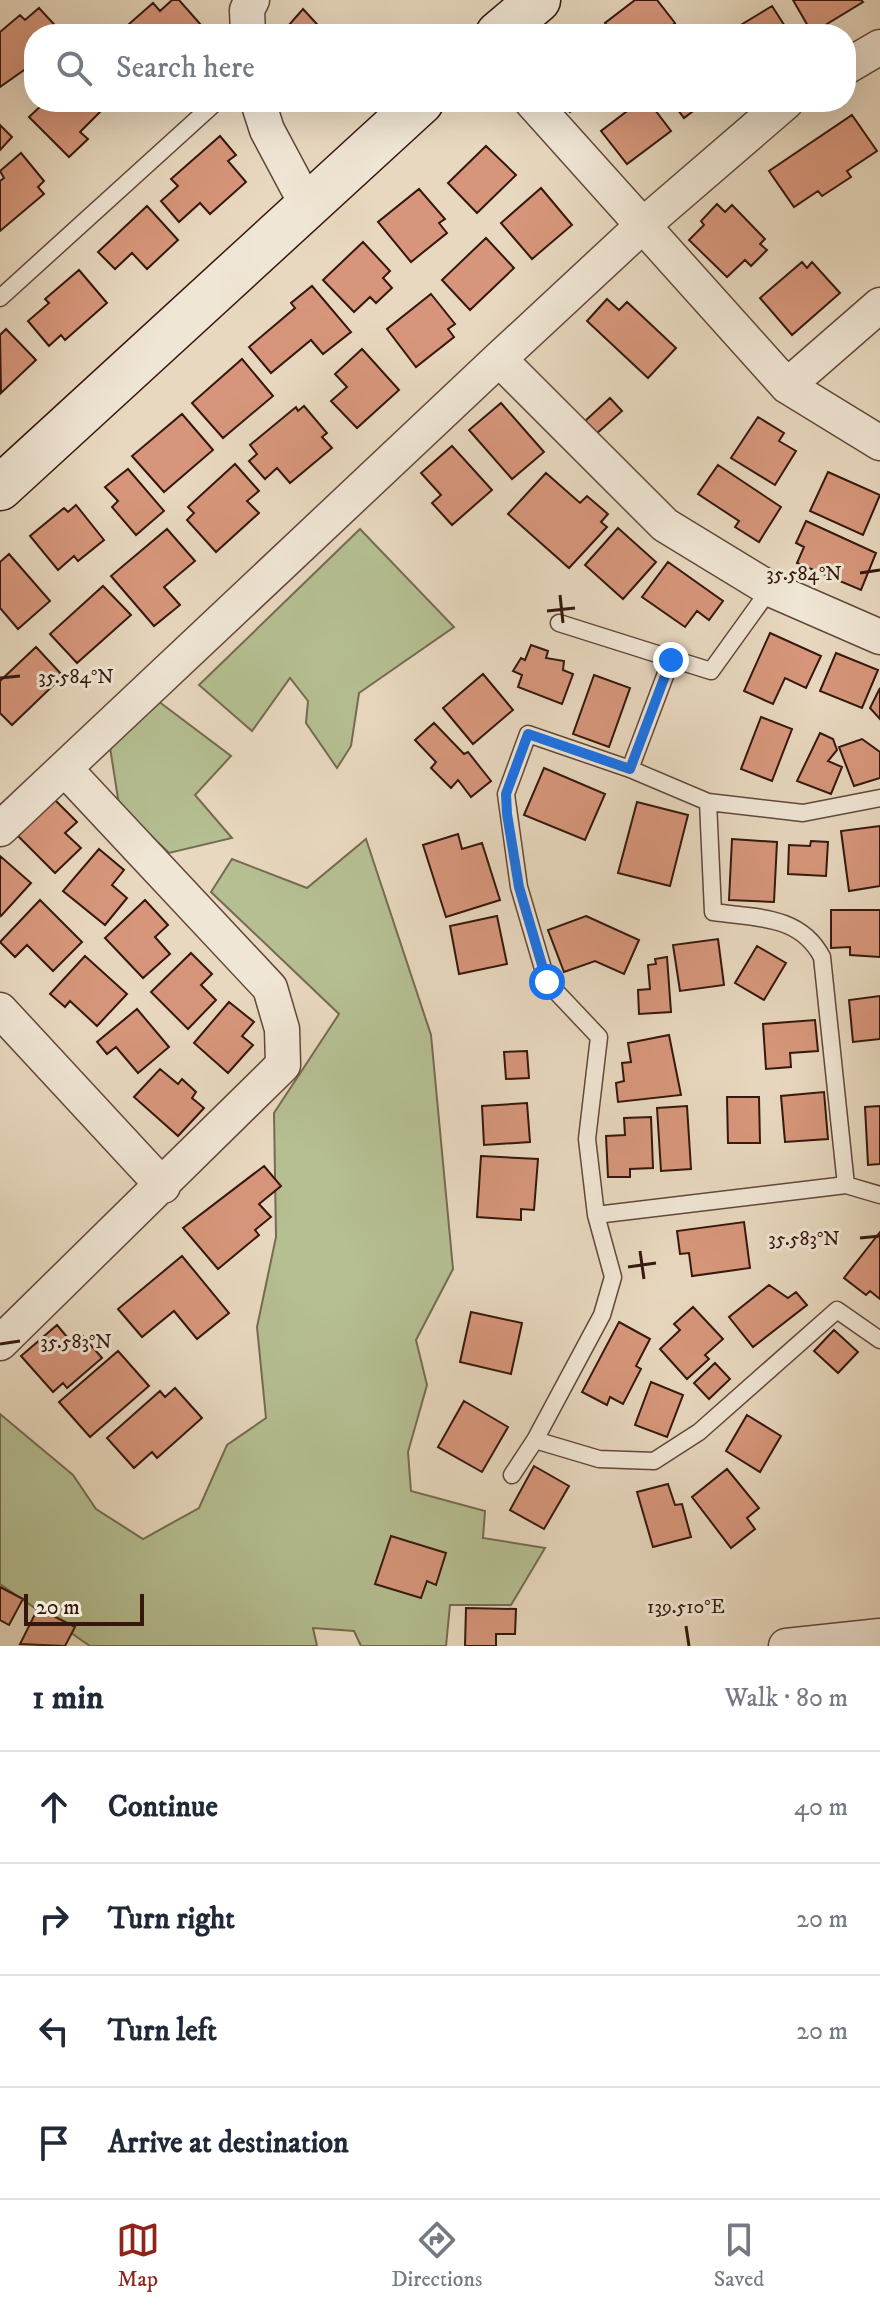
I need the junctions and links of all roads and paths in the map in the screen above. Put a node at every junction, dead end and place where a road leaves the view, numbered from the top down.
1 (252, 0) edge
2 (538, 0) edge
3 (248, 24) edge
4 (510, 24) edge
5 (880, 47) edge
6 (856, 61) edge
7 (205, 112) edge
8 (261, 112) edge
9 (410, 112) edge
10 (541, 112) edge
11 (774, 112) edge
12 (307, 205) junction
13 (641, 227) junction
14 (0, 298) edge
15 (880, 305) edge
16 (499, 359) junction
17 (787, 386) junction
18 (880, 443) edge
19 (0, 488) edge
20 (770, 589) junction
21 (559, 623) dead end
22 (880, 637) edge
23 (671, 660) junction
24 (65, 769) junction
25 (630, 769) junction
26 (880, 798) edge
27 (708, 802) junction
28 (0, 829) edge
29 (2, 1017) edge
30 (846, 1185) junction
31 (163, 1186) junction
32 (880, 1195) edge
33 (596, 1215) junction
34 (880, 1340) edge
35 (0, 1343) edge
36 (535, 1440) junction
37 (512, 1475) dead end
38 (880, 1636) edge
39 (786, 1646) edge

1 - 3 street
2 - 4 street
5 - 6 street
7 - 14 lane
8 - 12 street
9 - 12 street
10 - 13 street
11 - 13 street
12 - 19 street
13 - 16 street
13 - 17 street
15 - 17 street
16 - 20 street
16 - 24 street
17 - 18 street
20 - 22 street
20 - 23 lane
21 - 23 lane
23 - 25 lane
24 - 28 street
24 - 31 street
25 - 27 lane
25 - 33 lane
26 - 27 lane
27 - 30 lane
29 - 31 street
30 - 32 lane
30 - 33 lane
31 - 35 street
33 - 36 lane
34 - 36 lane
36 - 37 lane
38 - 39 street

